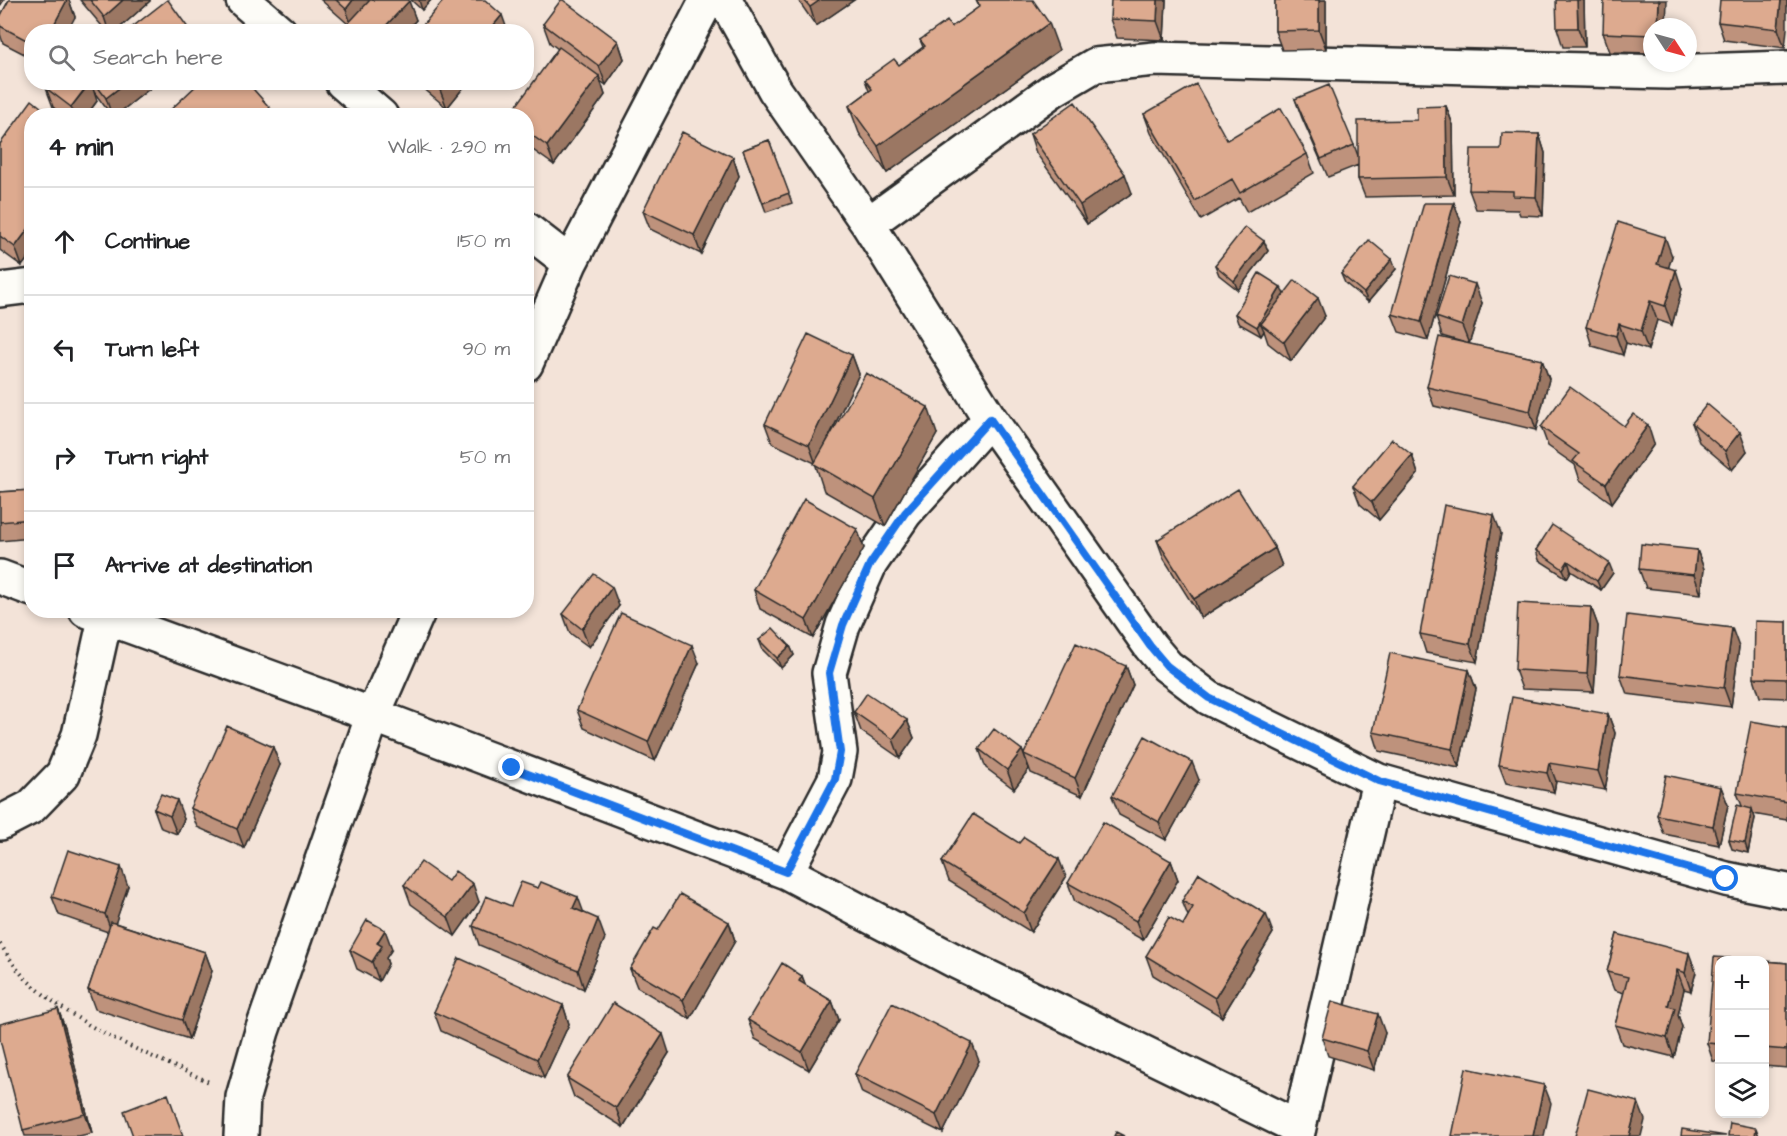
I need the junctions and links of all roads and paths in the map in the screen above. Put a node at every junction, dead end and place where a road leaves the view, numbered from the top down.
1 (243, 0) edge
2 (707, 0) edge
3 (724, 0) edge
4 (271, 24) edge
5 (1787, 68) edge
6 (351, 90) edge
7 (372, 108) edge
8 (868, 224) junction
9 (534, 235) edge
10 (570, 263) junction
11 (24, 287) edge
12 (0, 290) edge
13 (534, 346) edge
14 (990, 419) junction
15 (0, 577) edge
16 (24, 586) edge
17 (99, 618) edge
18 (113, 618) edge
19 (415, 618) edge
20 (373, 715) junction
21 (1379, 781) junction
22 (0, 823) edge
23 (786, 872) junction
24 (1787, 891) edge
25 (0, 944) edge
26 (243, 1097) junction
27 (1298, 1132) edge
28 (241, 1136) edge

1 - 4 street
2 - 10 street
3 - 8 street
5 - 8 street
6 - 7 street
8 - 14 street
9 - 10 street
10 - 13 street
11 - 12 street
14 - 21 street
14 - 23 street
15 - 16 street
17 - 22 street
18 - 20 street
19 - 20 street
20 - 23 street
20 - 26 street
21 - 24 street
21 - 27 street
23 - 27 street
25 - 26 path
26 - 28 street

